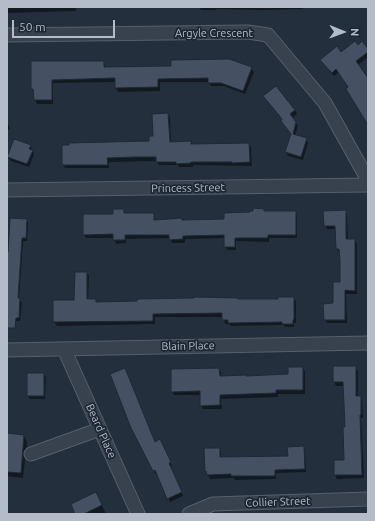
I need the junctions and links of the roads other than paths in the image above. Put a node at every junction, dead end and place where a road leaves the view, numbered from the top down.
1 (7, 35) edge
2 (368, 180) edge
3 (368, 186) edge
4 (7, 190) edge
5 (368, 343) edge
6 (64, 349) junction
7 (7, 350) edge
8 (100, 429) junction
9 (31, 454) dead end
10 (368, 499) edge
11 (138, 514) edge
12 (189, 514) edge

1 - 2 street, Argyle Crescent
3 - 4 street, Princess Street
5 - 6 street, Blain Place
6 - 7 street, Blain Place
6 - 8 street, Beard Place
8 - 9 street
8 - 11 street, Beard Place
10 - 12 street, Collier Street

